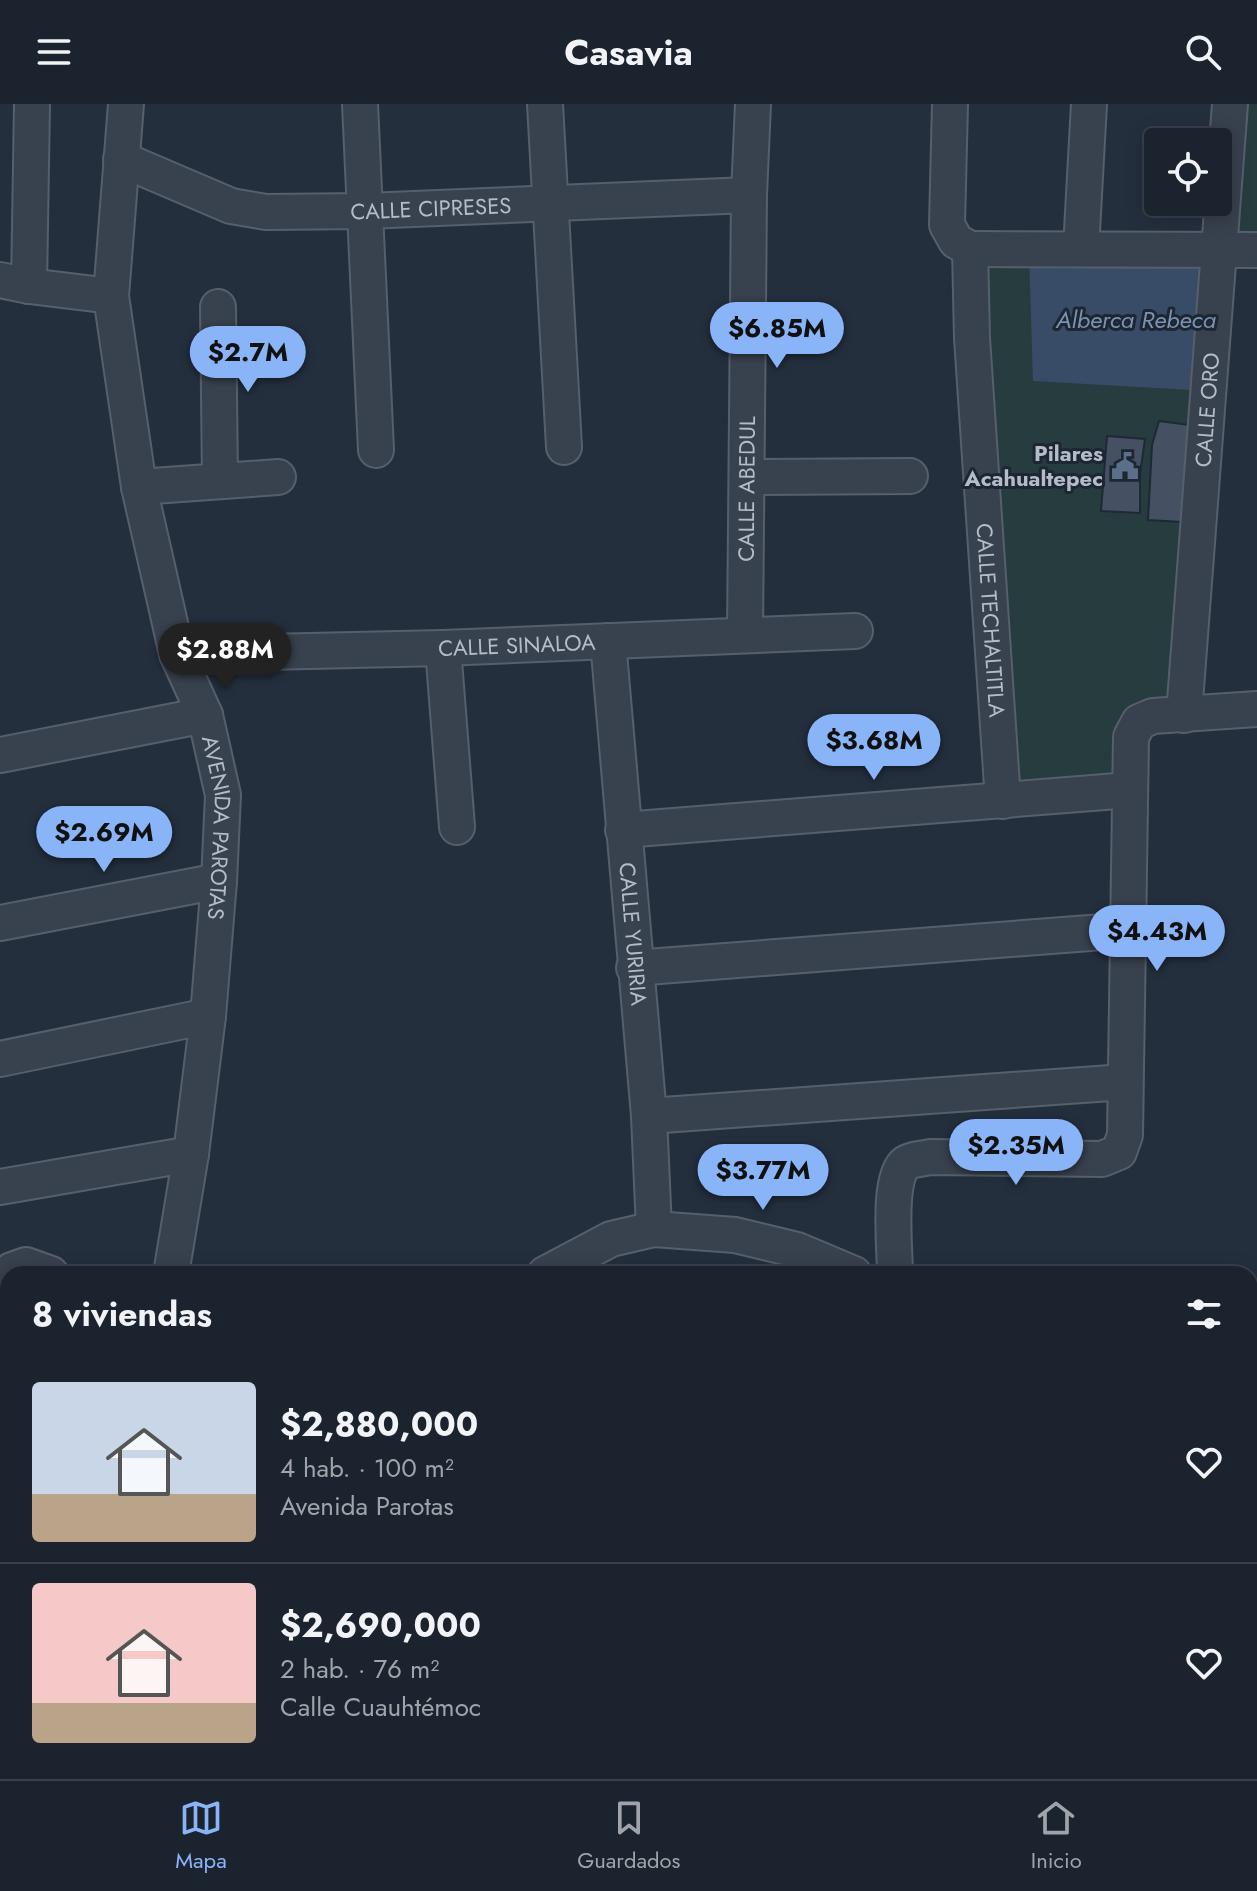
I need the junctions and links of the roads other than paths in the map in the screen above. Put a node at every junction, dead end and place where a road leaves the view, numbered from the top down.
1 (32, 104) edge
2 (126, 104) edge
3 (360, 104) edge
4 (545, 104) edge
5 (753, 104) edge
6 (950, 104) edge
7 (1089, 104) edge
8 (1230, 104) edge
9 (121, 159) junction
10 (749, 195) junction
11 (552, 205) junction
12 (366, 211) junction
13 (970, 249) junction
14 (1081, 249) junction
15 (1257, 250) edge
16 (1219, 251) junction
17 (14, 283) edge
18 (111, 296) junction
19 (218, 307) dead end
20 (564, 447) dead end
21 (376, 450) dead end
22 (910, 476) dead end
23 (278, 477) dead end
24 (747, 477) junction
25 (220, 481) junction
26 (139, 487) junction
27 (855, 631) dead end
28 (745, 635) junction
29 (608, 641) junction
30 (443, 648) junction
31 (177, 654) junction
32 (1257, 709) edge
33 (205, 715) junction
34 (1168, 716) junction
35 (0, 755) edge
36 (1130, 790) junction
37 (1003, 801) junction
38 (457, 827) dead end
39 (623, 830) junction
40 (219, 881) junction
41 (0, 923) edge
42 (1129, 930) junction
43 (634, 968) junction
44 (208, 1016) junction
45 (0, 1059) edge
46 (1125, 1082) junction
47 (649, 1116) junction
48 (191, 1154) junction
49 (0, 1187) edge
50 (654, 1229) junction
51 (172, 1266) edge
52 (560, 1266) edge
53 (835, 1266) edge
54 (895, 1266) edge

1 - 17 street
2 - 9 street, AVENIDA PAROTAS
3 - 12 street
4 - 11 street
5 - 10 street, CALLE ABEDUL
6 - 13 street
7 - 14 street
8 - 16 street, CALLE ORO
9 - 12 street, CALLE CIPRESES
9 - 18 street, AVENIDA PAROTAS
10 - 11 street, CALLE CIPRESES
10 - 24 street, CALLE ABEDUL
11 - 12 street, CALLE CIPRESES
11 - 20 street
12 - 21 street
13 - 14 street
13 - 37 street, CALLE TECHALTITLA
14 - 16 street
15 - 16 street
16 - 34 street, CALLE ORO
17 - 18 street
18 - 26 street, AVENIDA PAROTAS
19 - 25 street
22 - 24 street
23 - 25 street
24 - 28 street, CALLE ABEDUL
25 - 26 street
26 - 31 street, AVENIDA PAROTAS
27 - 28 street, CALLE SINALOA
28 - 29 street, CALLE SINALOA
29 - 30 street, CALLE SINALOA
29 - 39 street, CALLE YURIRIA
30 - 31 street, CALLE SINALOA
30 - 38 street
31 - 33 street, AVENIDA PAROTAS
32 - 34 street
33 - 35 street
33 - 40 street, AVENIDA PAROTAS
34 - 36 street
36 - 37 street
36 - 42 street
37 - 39 street
39 - 43 street, CALLE YURIRIA
40 - 41 street
40 - 44 street, AVENIDA PAROTAS
42 - 43 street
42 - 46 street
43 - 47 street, CALLE YURIRIA
44 - 45 street
44 - 48 street, AVENIDA PAROTAS
46 - 47 street
46 - 54 street
47 - 50 street, CALLE YURIRIA
48 - 49 street
48 - 51 street, AVENIDA PAROTAS
50 - 52 street
50 - 53 street

